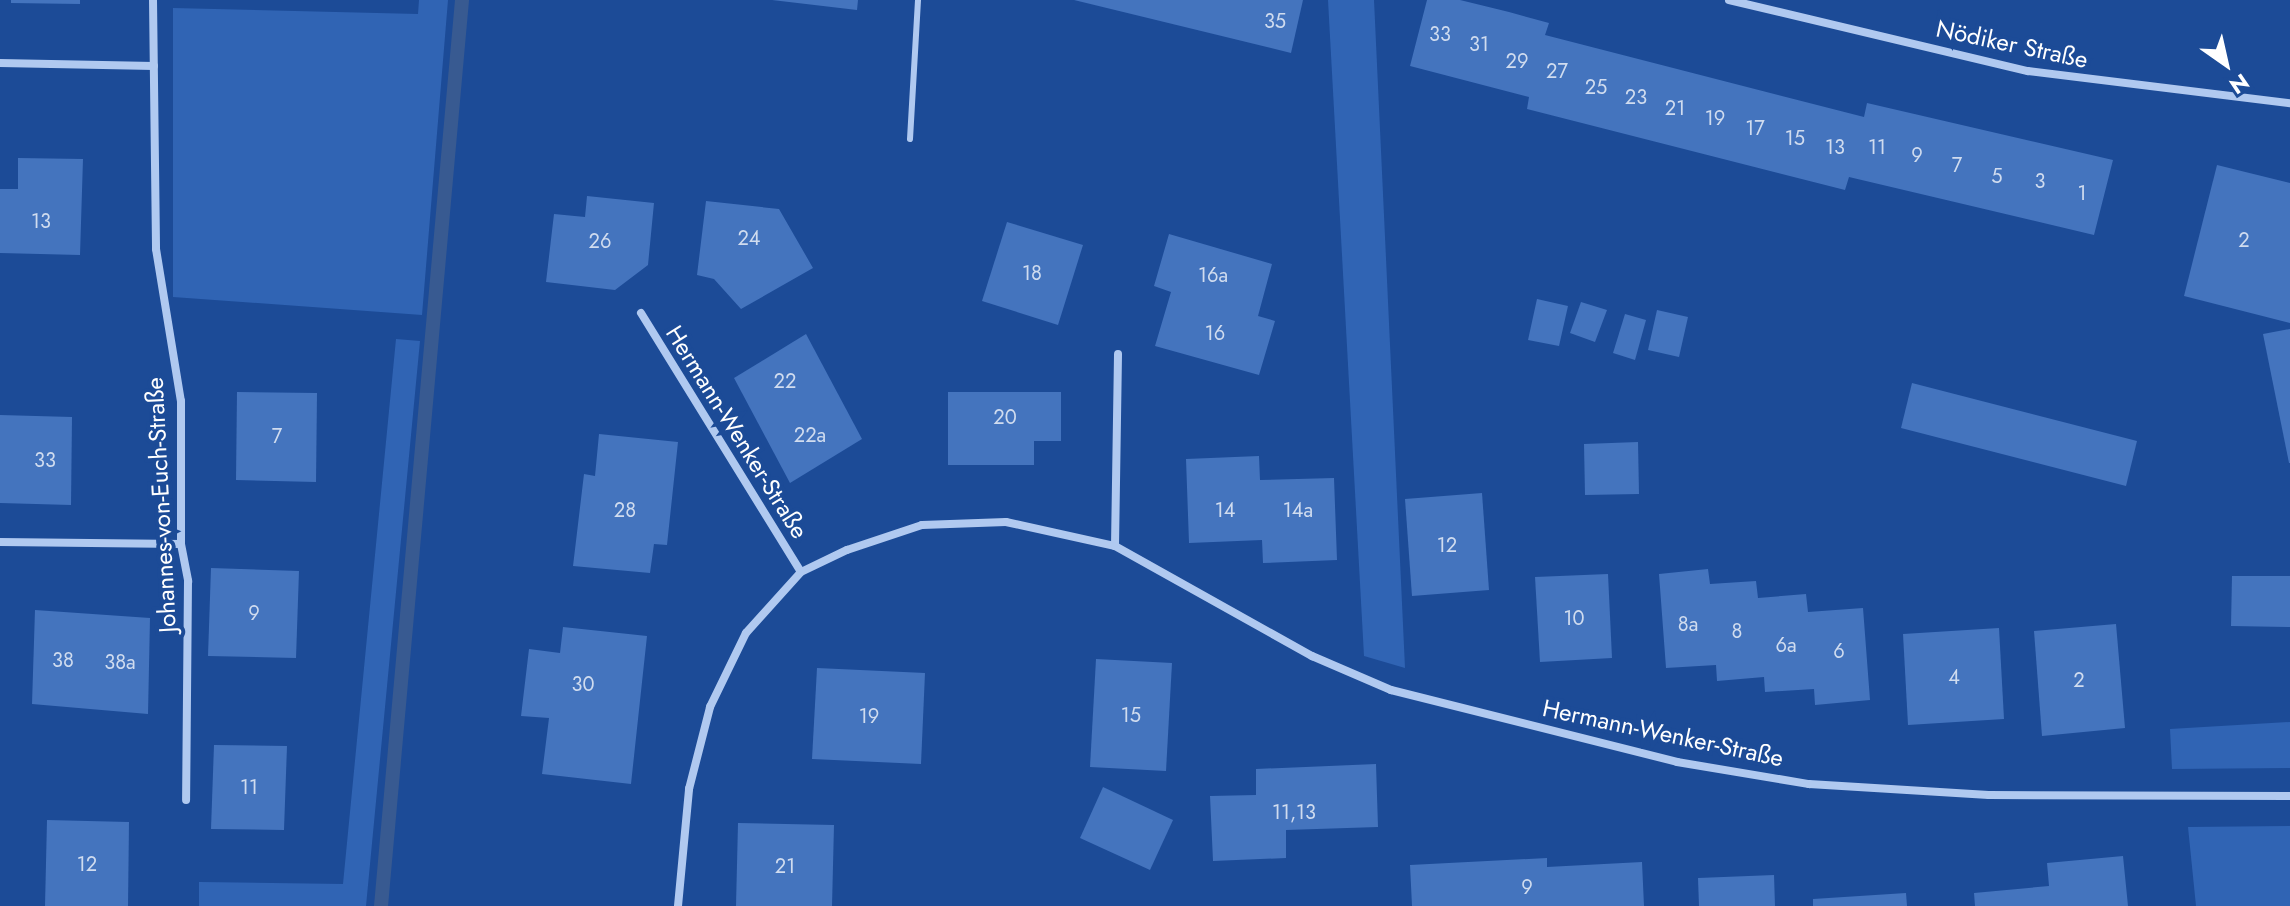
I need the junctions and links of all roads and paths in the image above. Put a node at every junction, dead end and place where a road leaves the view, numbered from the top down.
1 (153, 0) edge
2 (918, 0) edge
3 (1729, 0) edge
4 (0, 63) edge
5 (154, 66) junction
6 (2290, 103) edge
7 (910, 139) dead end
8 (641, 313) dead end
9 (1118, 354) dead end
10 (0, 542) edge
11 (181, 544) junction
12 (1115, 546) junction
13 (801, 572) junction
14 (2290, 796) edge
15 (186, 800) dead end
16 (678, 906) edge

1 - 5 street, Johannes-von-Euch-Straße
2 - 7 lane
3 - 6 street, Nödiker Straße
4 - 5 street
5 - 11 street, Johannes-von-Euch-Straße
8 - 13 street, Hermann-Wenker-Straße
9 - 12 street
10 - 11 street
11 - 15 street, Johannes-von-Euch-Straße
12 - 13 street, Hermann-Wenker-Straße
12 - 14 street, Hermann-Wenker-Straße
13 - 16 street, Hermann-Wenker-Straße

